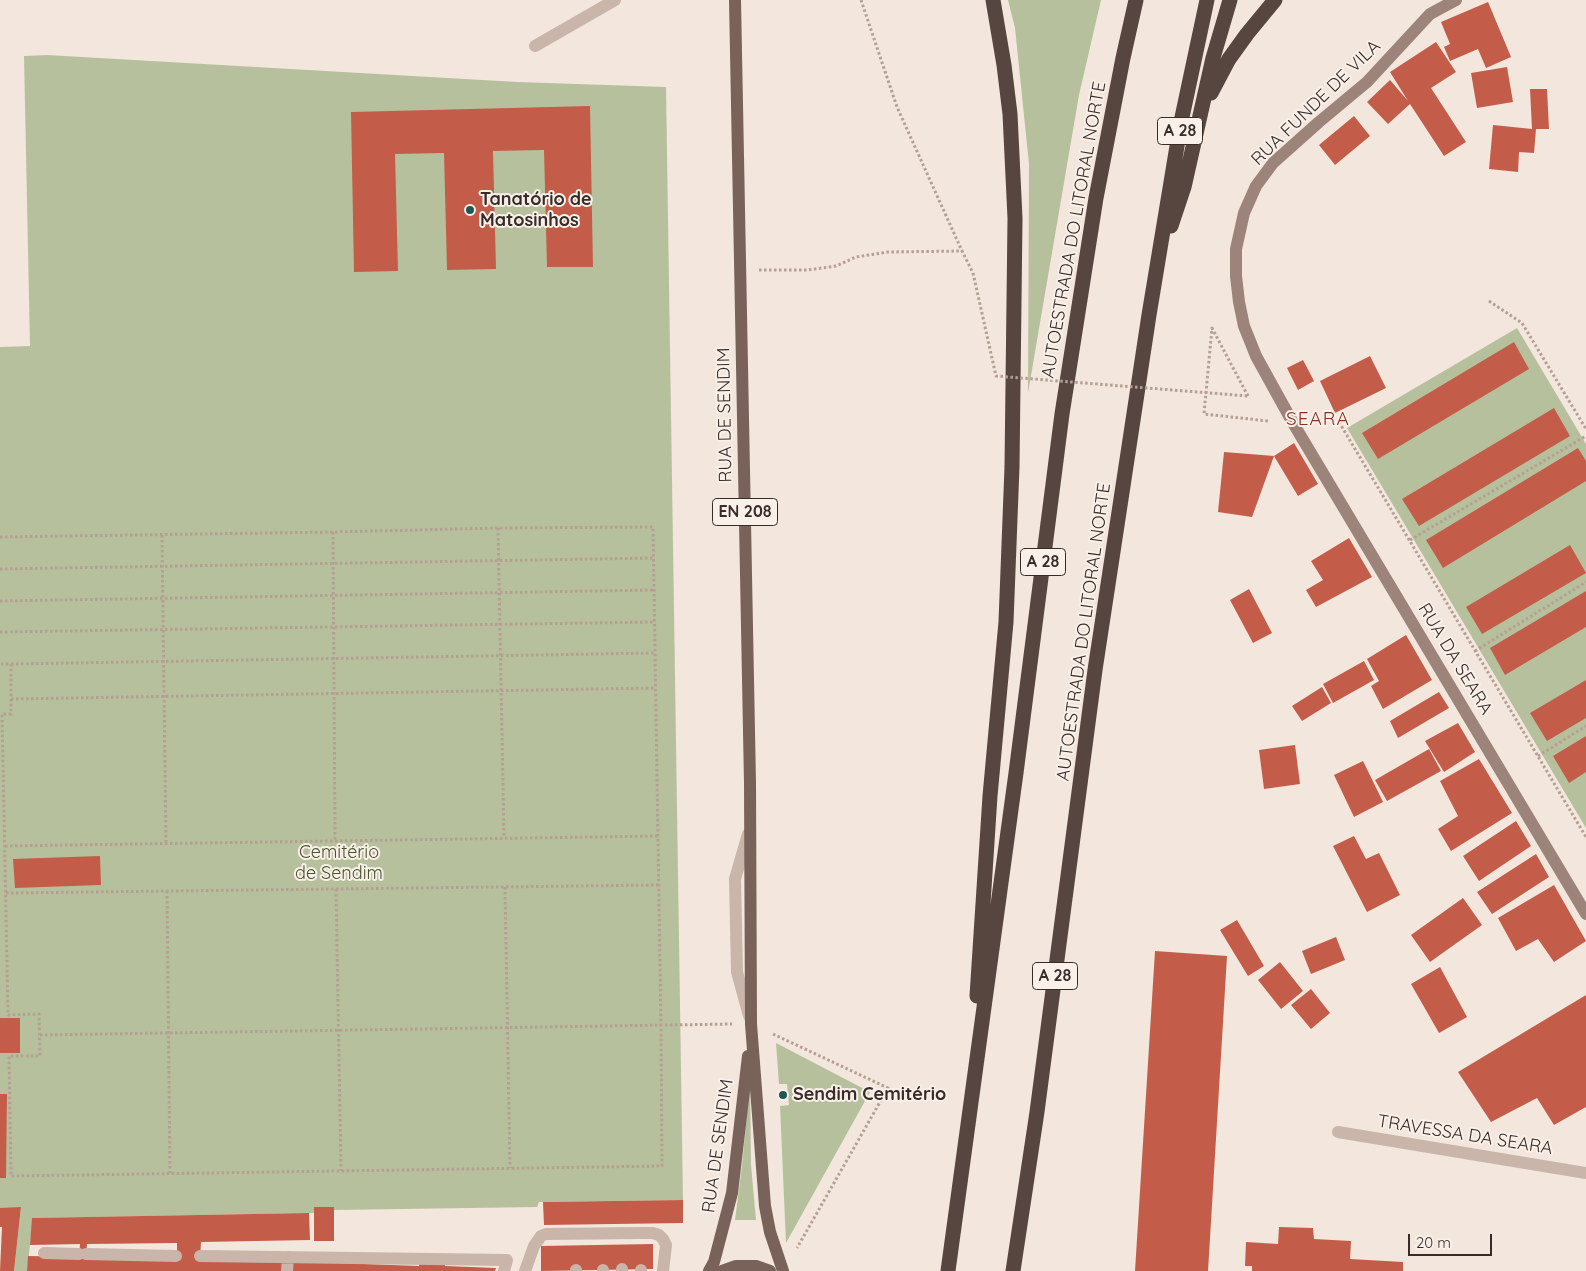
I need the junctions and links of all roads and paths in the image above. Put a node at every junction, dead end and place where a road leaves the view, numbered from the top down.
1 (616, 0) edge
2 (734, 0) edge
3 (861, 0) edge
4 (993, 0) edge
5 (1136, 0) edge
6 (1207, 0) edge
7 (1230, 0) edge
8 (1274, 0) edge
9 (1456, 0) edge
10 (535, 46) dead end
11 (1203, 108) junction
12 (962, 251) junction
13 (1158, 262) junction
14 (740, 271) junction
15 (1489, 302) dead end
16 (1340, 422) dead end
17 (1293, 423) junction
18 (1586, 429) edge
19 (1586, 436) edge
20 (498, 528) junction
21 (333, 532) junction
22 (162, 535) junction
23 (0, 537) edge
24 (1410, 540) junction
25 (653, 558) junction
26 (499, 560) junction
27 (333, 563) junction
28 (162, 566) junction
29 (0, 569) edge
30 (1586, 582) edge
31 (654, 590) junction
32 (499, 592) junction
33 (334, 595) junction
34 (163, 598) junction
35 (0, 601) edge
36 (654, 622) junction
37 (500, 624) junction
38 (334, 627) junction
39 (163, 629) junction
40 (0, 632) edge
41 (1475, 651) junction
42 (655, 653) junction
43 (500, 655) junction
44 (334, 658) junction
45 (163, 661) junction
46 (0, 664) edge
47 (11, 664) junction
48 (656, 688) junction
49 (501, 691) junction
50 (334, 694) junction
51 (164, 697) junction
52 (11, 699) junction
53 (1586, 726) edge
54 (1538, 756) junction
55 (658, 836) junction
56 (1586, 837) edge
57 (504, 838) junction
58 (335, 841) junction
59 (166, 844) junction
60 (5, 846) junction
61 (659, 885) junction
62 (505, 887) junction
63 (336, 889) junction
64 (167, 891) junction
65 (6, 894) junction
66 (1586, 914) edge
67 (752, 1024) junction
68 (661, 1026) junction
69 (507, 1028) junction
70 (339, 1031) junction
71 (170, 1033) junction
72 (40, 1035) junction
73 (968, 1127) junction
74 (1338, 1132) dead end
75 (510, 1168) junction
76 (341, 1171) junction
77 (170, 1173) junction
78 (1586, 1173) edge
79 (44, 1253) dead end
80 (794, 1254) dead end
81 (176, 1256) dead end
82 (200, 1256) dead end
83 (288, 1257) junction
84 (505, 1266) edge
85 (287, 1271) edge
86 (525, 1271) edge
87 (663, 1271) edge
88 (709, 1271) edge
89 (722, 1271) edge
90 (770, 1271) edge
91 (783, 1271) edge
92 (948, 1271) edge
93 (1013, 1271) edge

1 - 10 street
2 - 14 main road, RUA DE SENDIM / EN 208
3 - 12 path
4 - 73 highway
5 - 73 highway, AUTOESTRADA DO LITORAL NORTE / A 28
6 - 13 highway, AUTOESTRADA DO LITORAL NORTE / A 28
7 - 11 highway
8 - 11 highway
9 - 17 street, RUA FUNDE DE VILA
11 - 13 highway
12 - 14 path
12 - 17 path, bridge
13 - 93 highway, AUTOESTRADA DO LITORAL NORTE / A 28
14 - 67 main road, RUA DE SENDIM / EN 208
15 - 18 path
16 - 24 path
17 - 66 street, RUA DA SEARA
19 - 24 path
20 - 21 path
20 - 25 path
20 - 26 path
21 - 22 path
21 - 27 path
22 - 23 path
22 - 28 path
24 - 41 path
25 - 26 path
25 - 31 path
26 - 27 path
26 - 32 path
27 - 28 path
27 - 33 path
28 - 29 path
28 - 34 path
30 - 41 path
31 - 32 path
31 - 36 path
32 - 33 path
32 - 37 path
33 - 34 path
33 - 38 path
34 - 35 path
34 - 39 path
36 - 37 path
36 - 42 path
37 - 38 path
37 - 43 path
38 - 39 path
38 - 44 path
39 - 40 path
39 - 45 path
41 - 54 path
42 - 43 path
42 - 48 path
43 - 44 path
43 - 49 path
44 - 45 path
44 - 50 path
45 - 47 path
45 - 51 path
46 - 47 path
47 - 52 path
48 - 49 path
48 - 55 path
49 - 50 path
49 - 57 path
50 - 51 path
50 - 58 path
51 - 52 path
51 - 59 path
52 - 60 path
53 - 54 path
54 - 56 path
55 - 57 path
55 - 61 path
57 - 58 path
58 - 59 path
59 - 60 path
60 - 65 path
61 - 62 path
61 - 68 path
62 - 63 path
62 - 69 path
63 - 64 path
63 - 70 path
64 - 65 path
64 - 71 path
65 - 72 path
67 - 68 path
67 - 80 path
67 - 88 main road, RUA DE SENDIM
67 - 91 main road, RUA DE SENDIM
68 - 69 path
68 - 75 path
69 - 70 path
69 - 75 path
70 - 71 path
70 - 76 path
71 - 72 path
71 - 77 path
72 - 77 path
73 - 92 highway, AUTOESTRADA DO LITORAL NORTE / A 28
74 - 78 street, TRAVESSA DA SEARA
75 - 76 path
76 - 77 path
79 - 81 street
82 - 83 street
83 - 84 street
83 - 85 street
86 - 87 street
89 - 90 main road

